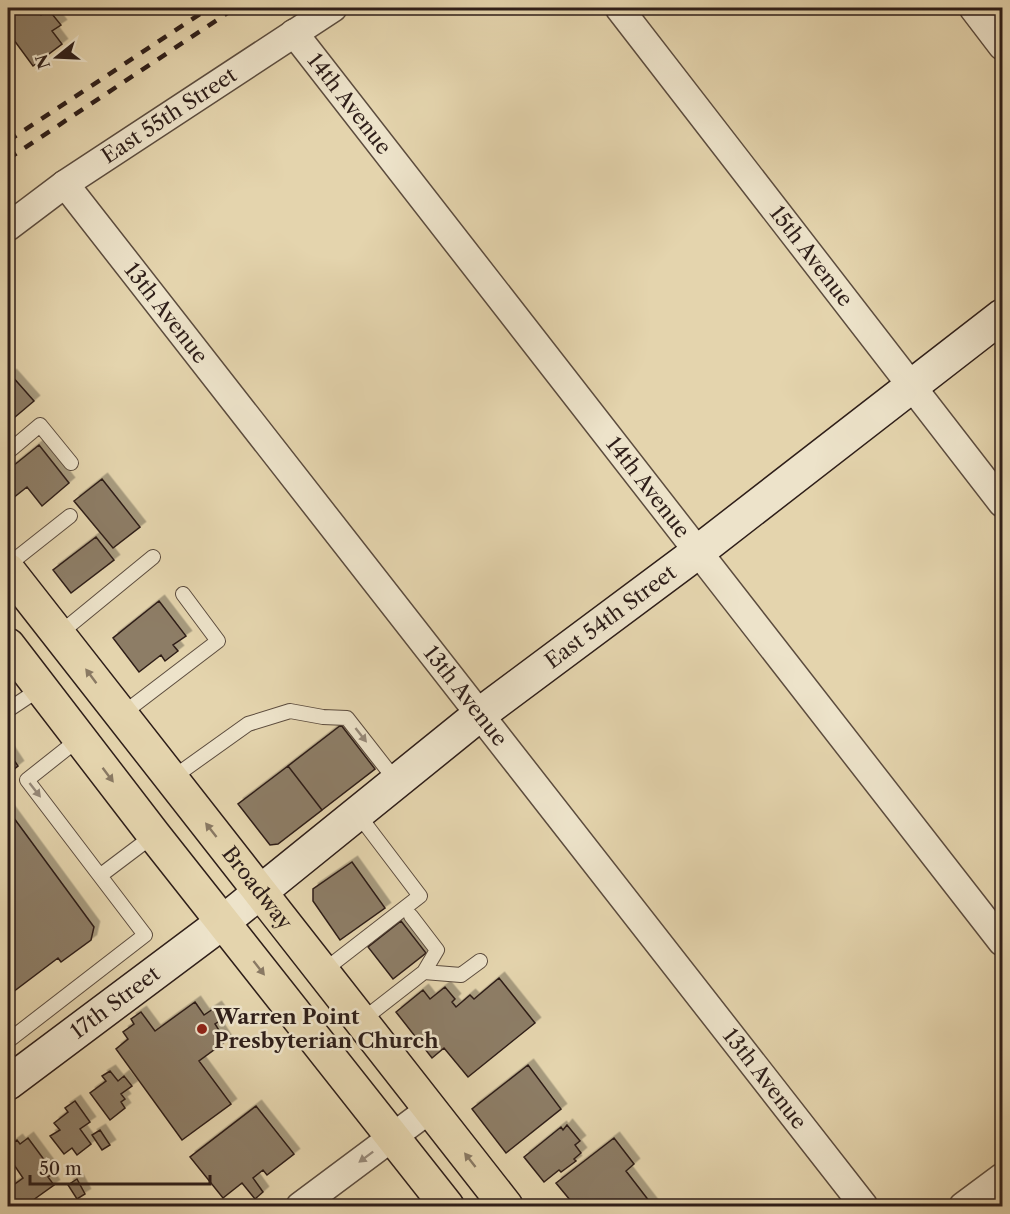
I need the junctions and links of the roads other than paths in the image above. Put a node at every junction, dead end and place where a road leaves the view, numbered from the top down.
1 (333, 8) edge
2 (619, 8) edge
3 (973, 8) edge
4 (294, 33) junction
5 (1002, 46) edge
6 (65, 184) junction
7 (8, 227) edge
8 (1002, 316) edge
9 (912, 386) junction
10 (8, 452) edge
11 (71, 463) dead end
12 (1002, 503) edge
13 (70, 516) dead end
14 (699, 551) junction
15 (153, 557) dead end
16 (8, 565) edge
17 (8, 570) edge
18 (183, 594) dead end
19 (59, 634) junction
20 (8, 645) edge
21 (41, 688) junction
22 (8, 710) edge
23 (121, 715) junction
24 (479, 715) junction
25 (80, 738) junction
26 (171, 779) junction
27 (397, 782) junction
28 (357, 813) junction
29 (154, 835) junction
30 (101, 875) junction
31 (260, 892) junction
32 (411, 916) dead end
33 (223, 922) junction
34 (1002, 942) edge
35 (480, 961) dead end
36 (322, 972) junction
37 (424, 972) junction
38 (361, 1022) junction
39 (8, 1041) edge
40 (8, 1083) edge
41 (430, 1109) junction
42 (393, 1137) junction
43 (1002, 1177) edge
44 (300, 1206) edge
45 (447, 1206) edge
46 (506, 1206) edge
47 (864, 1206) edge
48 (963, 1206) edge

1 - 4 street, East 55th Street
2 - 9 street, 15th Avenue
3 - 5 street
4 - 6 street, East 55th Street
4 - 14 street, 14th Avenue
6 - 7 street, East 55th Street
6 - 24 street, 13th Avenue
8 - 9 street, East 54th Street
9 - 12 street, 15th Avenue
9 - 14 street, East 54th Street
10 - 11 lane
13 - 16 lane
14 - 24 street, East 54th Street
14 - 34 street, 14th Avenue
15 - 19 lane
17 - 19 main road, Broadway
18 - 23 lane
23 -> 19 main road, Broadway
20 - 21 main road
21 - 22 lane
21 - 25 main road
23 - 26 main road, Broadway
24 - 27 street, East 54th Street
24 - 47 street, 13th Avenue
25 -> 29 main road
25 -> 30 lane
26 -> 27 lane
31 -> 26 main road, Broadway
27 - 28 street, East 54th Street
28 - 31 street, East 54th Street
28 - 36 lane
29 - 30 lane
29 - 33 main road
30 - 39 lane
31 - 33 street, East 54th Street
31 - 36 main road, Broadway
32 - 37 lane
33 - 40 street, 17th Street
33 -> 42 main road
35 - 37 lane
36 - 38 main road, Broadway
37 - 38 lane
38 - 41 main road, Broadway
41 - 42 street
46 -> 41 main road, Broadway
42 -> 44 street
42 - 45 main road
43 - 48 street

